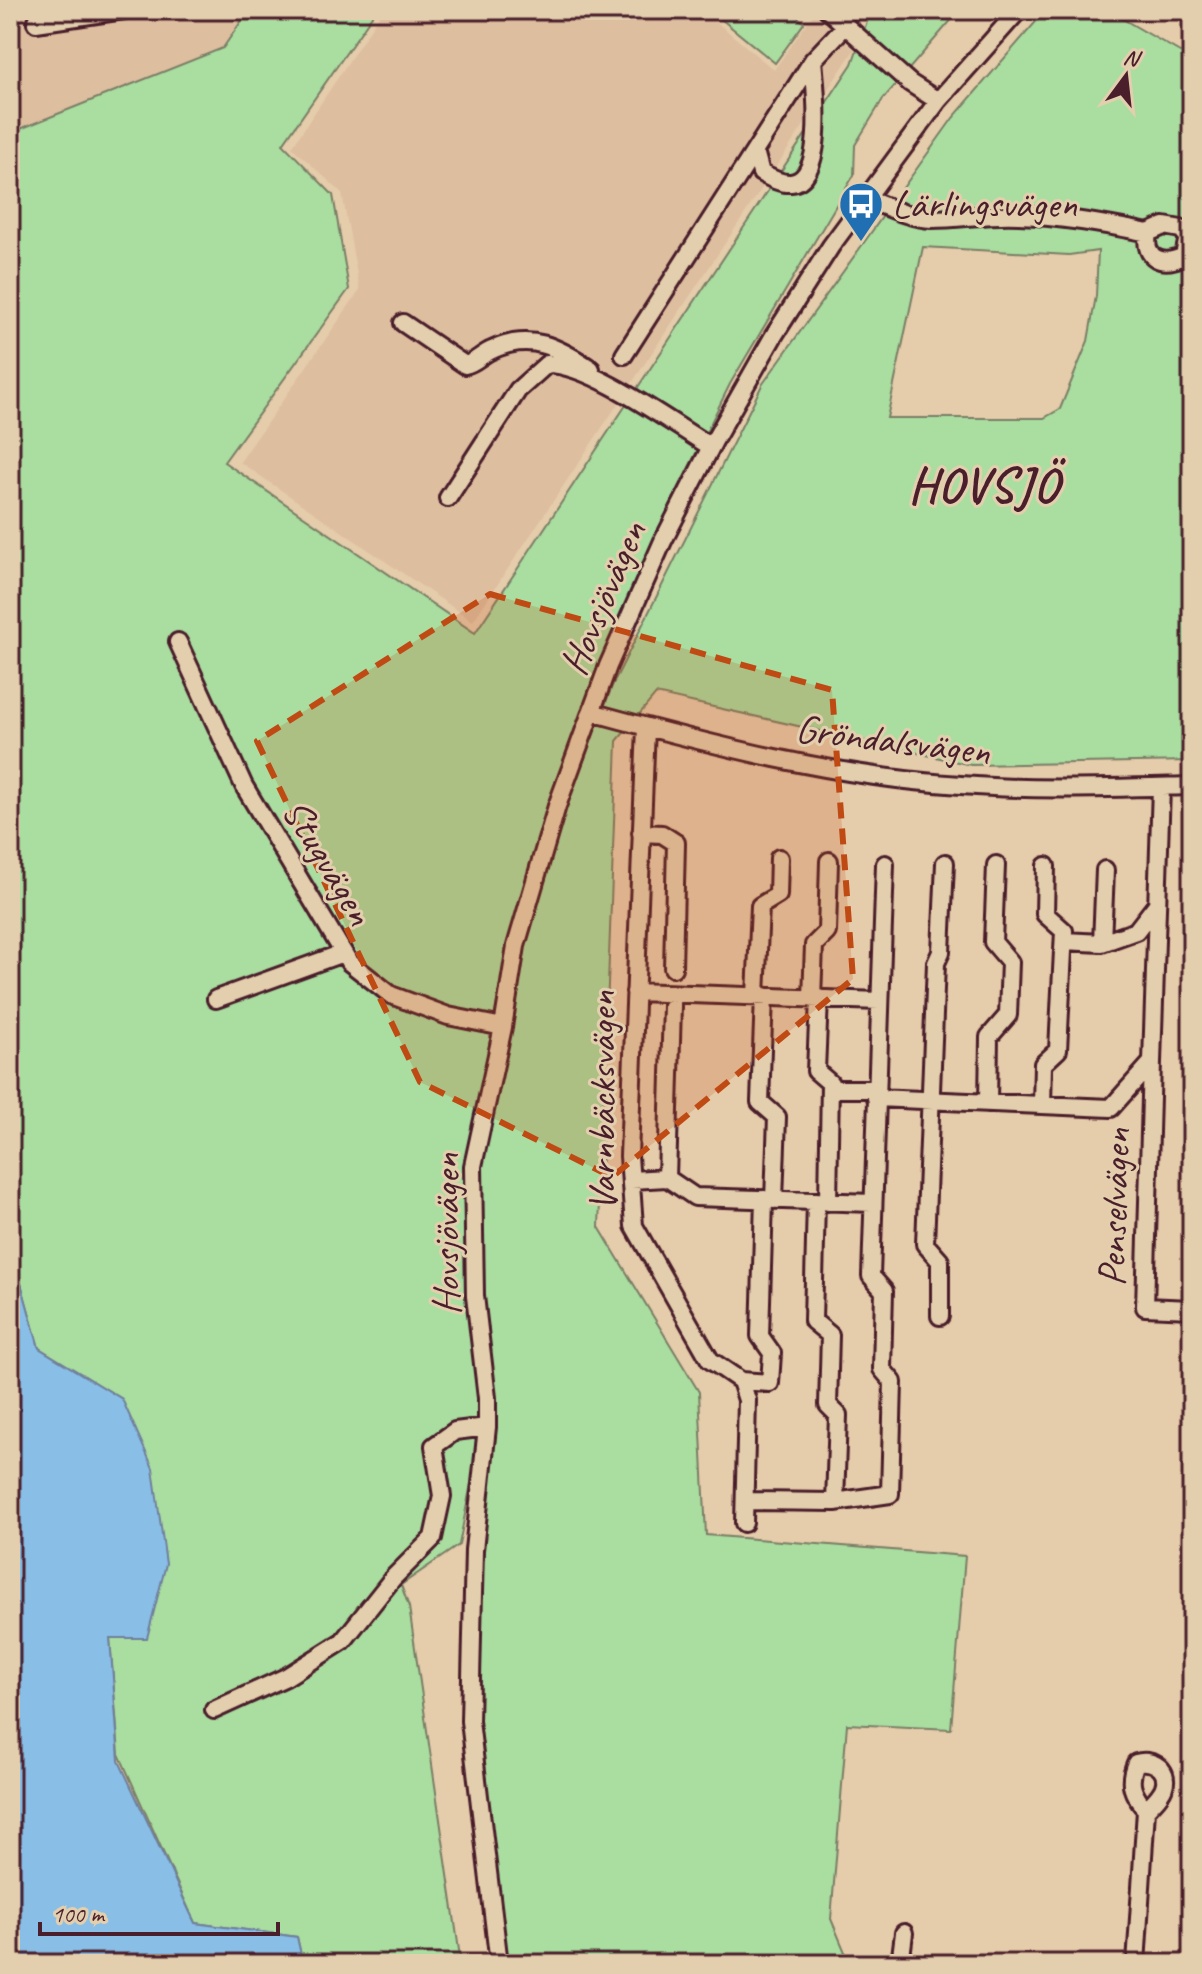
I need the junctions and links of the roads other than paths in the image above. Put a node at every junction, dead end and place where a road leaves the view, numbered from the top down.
1 (42, 10) edge
2 (124, 10) edge
3 (828, 10) edge
4 (1019, 10) edge
5 (846, 25) junction
6 (813, 60) junction
7 (938, 101) junction
8 (755, 151) junction
9 (867, 199) junction
10 (1148, 233) dead end
11 (403, 323) dead end
12 (624, 355) dead end
13 (613, 388) junction
14 (711, 447) junction
15 (448, 498) dead end
16 (178, 642) dead end
17 (591, 712) junction
18 (646, 727) junction
19 (1192, 786) edge
20 (1161, 787) junction
21 (641, 833) junction
22 (779, 858) dead end
23 (829, 861) dead end
24 (945, 863) dead end
25 (885, 864) dead end
26 (996, 865) dead end
27 (1046, 866) dead end
28 (1105, 870) dead end
29 (1157, 904) junction
30 (1064, 941) junction
31 (1102, 943) junction
32 (343, 953) junction
33 (673, 968) dead end
34 (635, 992) junction
35 (760, 996) junction
36 (815, 998) junction
37 (216, 999) dead end
38 (879, 1001) junction
39 (672, 1006) dead end
40 (503, 1027) junction
41 (1152, 1062) junction
42 (830, 1089) junction
43 (876, 1094) junction
44 (930, 1101) junction
45 (988, 1103) junction
46 (1042, 1105) junction
47 (667, 1178) junction
48 (631, 1180) junction
49 (769, 1200) junction
50 (822, 1201) junction
51 (873, 1203) junction
52 (1192, 1309) edge
53 (940, 1316) dead end
54 (741, 1381) junction
55 (487, 1427) junction
56 (745, 1501) junction
57 (835, 1502) junction
58 (744, 1523) dead end
59 (214, 1710) dead end
60 (1146, 1810) dead end
61 (904, 1933) dead end
62 (499, 1964) edge
63 (900, 1964) edge
64 (1136, 1964) edge

1 - 2 street
3 - 5 street
4 - 7 street, Hovsjövägen
5 - 6 street
5 - 7 street
6 - 8 street
6 - 8 street
7 - 9 street, Hovsjövägen
8 - 12 street
9 - 10 street
9 - 14 street, Hovsjövägen
11 - 13 street
13 - 14 street
13 - 15 street
14 - 17 street, Hovsjövägen
16 - 32 street, Stugvägen
17 - 18 street, Gröndalsvägen
17 - 40 street, Hovsjövägen
18 - 20 street, Gröndalsvägen
18 - 21 street, Varnbäcksvägen
19 - 20 street, Gröndalsvägen
20 - 29 street, Penselvägen
21 - 33 street, Varnbäcksvägen
21 - 34 street, Varnbäcksvägen
22 - 35 street
23 - 36 street
24 - 44 street
25 - 38 street
26 - 45 street
27 - 30 street
28 - 31 street
29 - 31 street
29 - 41 street, Penselvägen
30 - 31 street
30 - 46 street
32 - 37 street
32 - 40 street, Stugvägen
34 - 35 street
34 - 48 street, Varnbäcksvägen
35 - 36 street
35 - 49 street
36 - 38 street
36 - 42 street
38 - 43 street
39 - 47 street
40 - 55 street, Hovsjövägen
41 - 46 street, Penselvägen
41 - 52 street, Penselvägen
42 - 43 street
42 - 50 street
43 - 44 street
43 - 51 street
44 - 45 street
44 - 53 street
45 - 46 street
47 - 48 street
47 - 49 street
48 - 54 street, Varnbäcksvägen
49 - 50 street
49 - 54 street
50 - 51 street
50 - 57 street
51 - 57 street
54 - 56 street
55 - 59 street
55 - 62 street, Hovsjövägen
56 - 57 street
56 - 58 street
60 - 64 street
61 - 63 street

